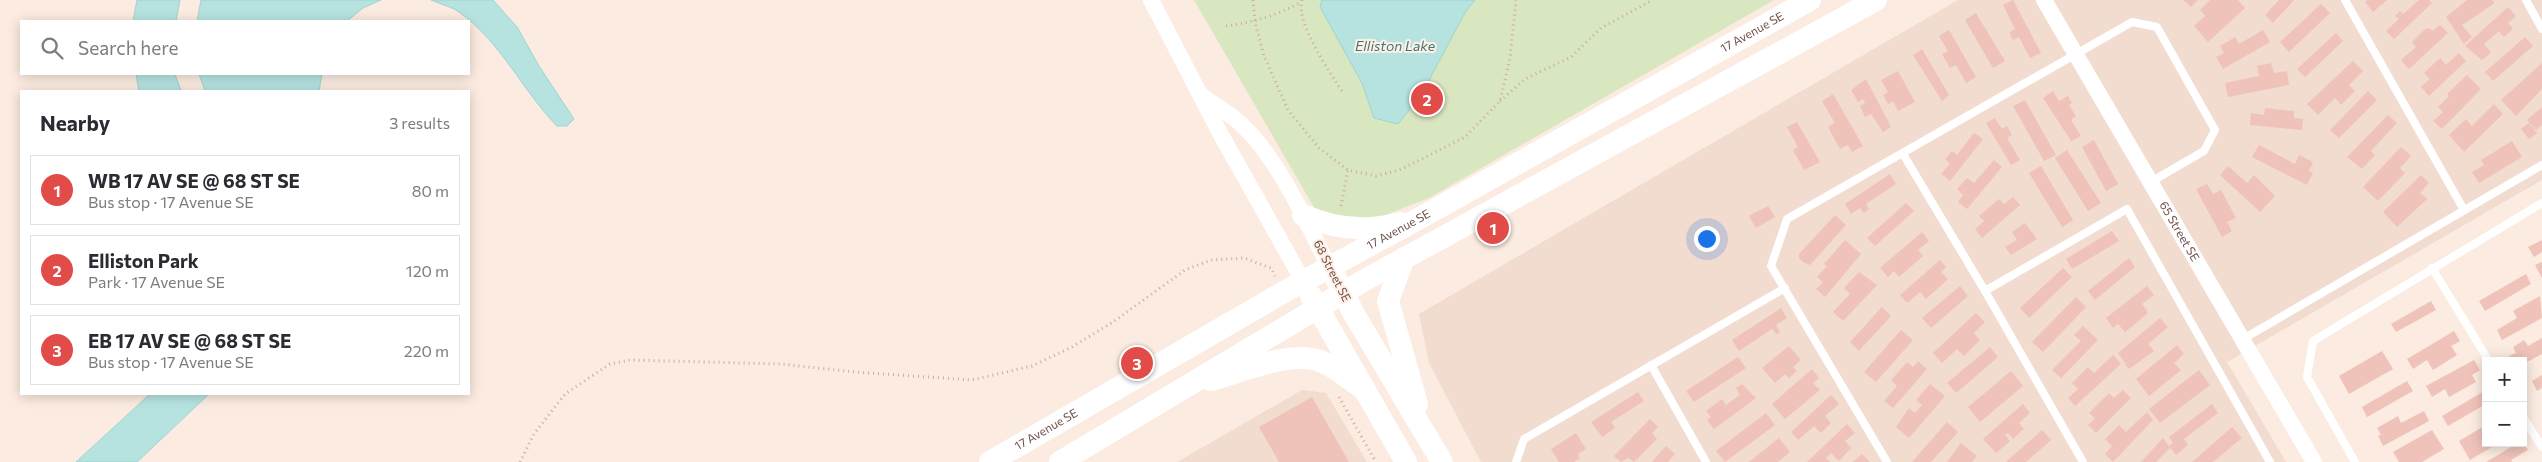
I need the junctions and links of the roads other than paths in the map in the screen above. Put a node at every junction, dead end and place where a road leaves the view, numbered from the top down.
1 (1810, 0) edge
2 (1876, 0) edge
3 (2044, 0) edge
4 (2345, 0) edge
5 (2526, 0) edge
6 (1154, 3) edge
7 (2542, 29) edge
8 (2074, 53) junction
9 (1202, 96) junction
10 (1903, 154) junction
11 (2542, 165) edge
12 (2149, 183) junction
13 (2542, 204) edge
14 (2464, 210) junction
15 (1303, 215) junction
16 (1420, 218) junction
17 (1404, 258) junction
18 (1330, 267) junction
19 (2432, 268) junction
20 (1303, 281) junction
21 (1785, 288) junction
22 (1985, 291) junction
23 (1343, 292) junction
24 (1318, 308) junction
25 (2243, 339) junction
26 (2487, 357) edge
27 (1651, 364) junction
28 (1178, 390) junction
29 (1365, 390) junction
30 (2527, 423) edge
31 (1427, 436) junction
32 (2542, 447) edge
33 (990, 462) edge
34 (1060, 462) edge
35 (1406, 462) edge
36 (1442, 462) edge
37 (1516, 462) edge
38 (1706, 462) edge
39 (1887, 462) edge
40 (2083, 462) edge
41 (2270, 462) edge
42 (2314, 462) edge
43 (2355, 462) edge

1 - 16 main road, 17 Avenue SE
2 - 17 main road
3 - 8 street, 65 Street SE
4 - 14 lane
5 - 7 lane
6 - 9 street, 68 Street SE
8 - 10 lane
8 - 12 street, 65 Street SE
8 - 12 lane
9 - 15 street, 68 Street SE
9 - 20 street, 68 Street SE
10 - 21 lane
10 - 22 lane
11 - 14 lane
12 - 25 street, 65 Street SE
13 - 19 lane
14 - 25 lane
15 - 16 main road
15 - 18 street, 68 Street SE
16 - 18 main road, 17 Avenue SE
17 - 23 main road
17 - 31 main road
18 - 20 main road, 17 Avenue SE
18 - 23 main road, 68 Street SE
19 - 26 lane
19 - 43 lane
20 - 24 main road, 68 Street SE
20 - 33 main road, 17 Avenue SE
21 - 27 lane
21 - 39 lane
22 - 40 lane
22 - 41 lane
23 - 24 main road
23 - 31 main road, 68 Street SE
24 - 28 main road
24 - 29 main road, 68 Street SE
25 - 42 street, 65 Street SE
27 - 37 lane
27 - 38 lane
28 - 29 main road
28 - 34 main road
29 - 35 main road, 68 Street SE
30 - 32 lane
31 - 36 main road, 68 Street SE

